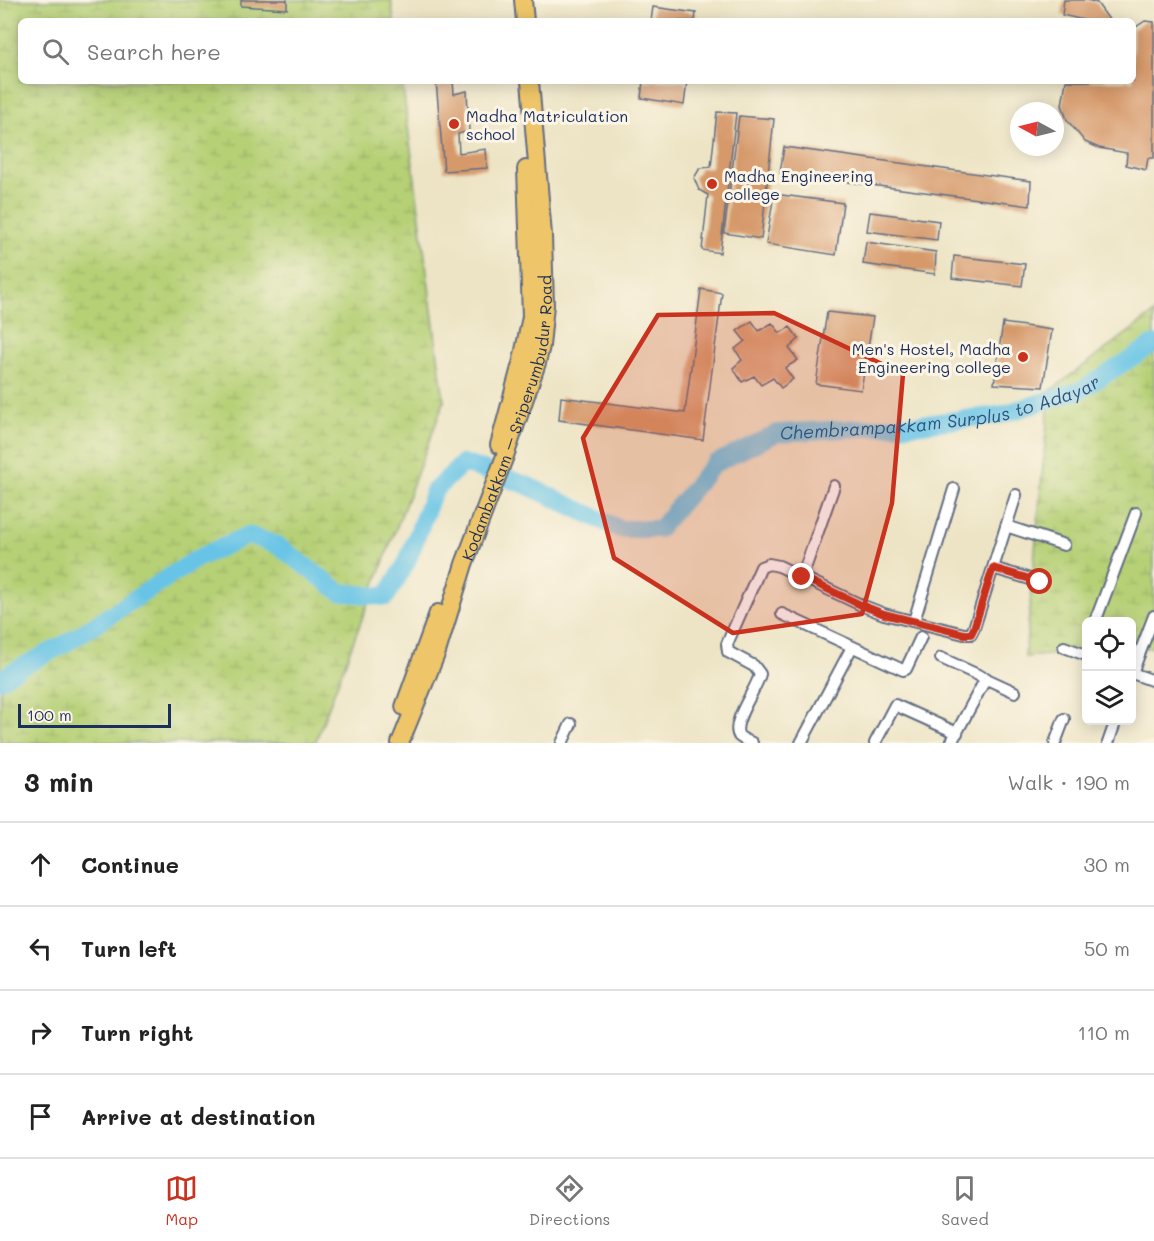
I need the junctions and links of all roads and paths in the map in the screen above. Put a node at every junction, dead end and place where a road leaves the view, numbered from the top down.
1 (513, 0) edge
2 (523, 0) edge
3 (515, 18) edge
4 (525, 18) edge
5 (520, 84) edge
6 (530, 84) edge
7 (493, 474) junction
8 (834, 486) dead end
9 (954, 489) dead end
10 (1016, 495) dead end
11 (1136, 513) dead end
12 (1006, 526) junction
13 (1064, 545) dead end
14 (993, 568) junction
15 (802, 577) junction
16 (1040, 582) dead end
17 (782, 614) dead end
18 (1154, 616) edge
19 (1097, 617) edge
20 (914, 621) junction
21 (921, 637) dead end
22 (852, 647) junction
23 (1064, 647) dead end
24 (1082, 650) edge
25 (941, 658) dead end
26 (1133, 671) edge
27 (1136, 674) edge
28 (986, 678) junction
29 (1154, 681) edge
30 (1015, 692) dead end
31 (1064, 719) dead end
32 (571, 724) dead end
33 (1114, 725) edge
34 (954, 738) edge
35 (390, 743) edge
36 (400, 743) edge
37 (562, 743) edge
38 (752, 743) edge
39 (801, 743) edge
40 (875, 743) edge
41 (1055, 743) edge
42 (1108, 743) edge

1 - 3 main road
2 - 4 main road
5 - 7 main road, Kodambakkam – Sriperumbudur Road
6 - 7 main road, Kodambakkam – Sriperumbudur Road
7 - 35 main road, Kodambakkam – Sriperumbudur Road
7 - 36 main road, Kodambakkam – Sriperumbudur Road
8 - 15 street
9 - 20 street
10 - 12 street
11 - 19 street
12 - 13 street
12 - 14 street
14 - 16 street
14 - 20 street
15 - 20 street
15 - 38 street
17 - 22 street
18 - 26 street
21 - 22 street
22 - 39 street
23 - 24 street
25 - 28 street
27 - 29 street
28 - 30 street
28 - 34 street
31 - 41 street
32 - 37 street
33 - 42 street
34 - 40 street

